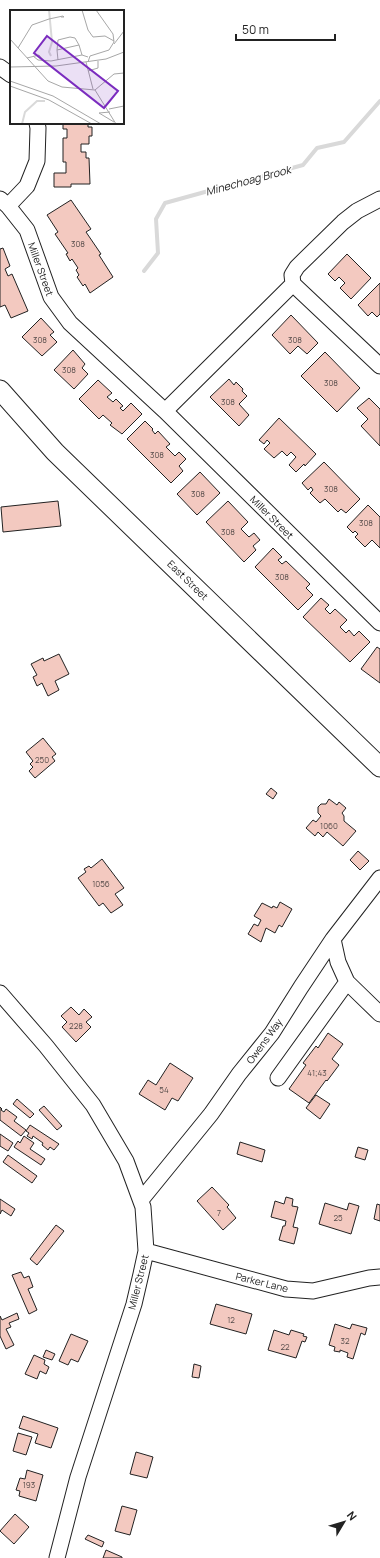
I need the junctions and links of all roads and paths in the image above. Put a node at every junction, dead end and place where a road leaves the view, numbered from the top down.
1 (0, 68) edge
2 (10, 75) edge
3 (37, 124) edge
4 (380, 199) edge
5 (4, 203) edge
6 (293, 284) junction
7 (380, 366) edge
8 (0, 390) edge
9 (165, 411) junction
10 (380, 623) edge
11 (380, 767) edge
12 (380, 878) edge
13 (333, 939) junction
14 (347, 982) junction
15 (0, 993) edge
16 (380, 1014) edge
17 (278, 1078) dead end
18 (141, 1200) junction
19 (146, 1251) junction
20 (380, 1277) edge
21 (57, 1558) edge

1 - 2 street
3 - 5 street, Miller Street
4 - 6 street
5 - 9 street, Miller Street
6 - 7 street
6 - 9 street
8 - 11 main road, East Street
9 - 10 street, Miller Street
12 - 13 street, Owens Way
13 - 14 street
13 - 18 street, Owens Way
14 - 16 street
14 - 17 street
15 - 18 street, Miller Street
18 - 19 street, Miller Street
19 - 20 street, Parker Lane
19 - 21 street, Miller Street

